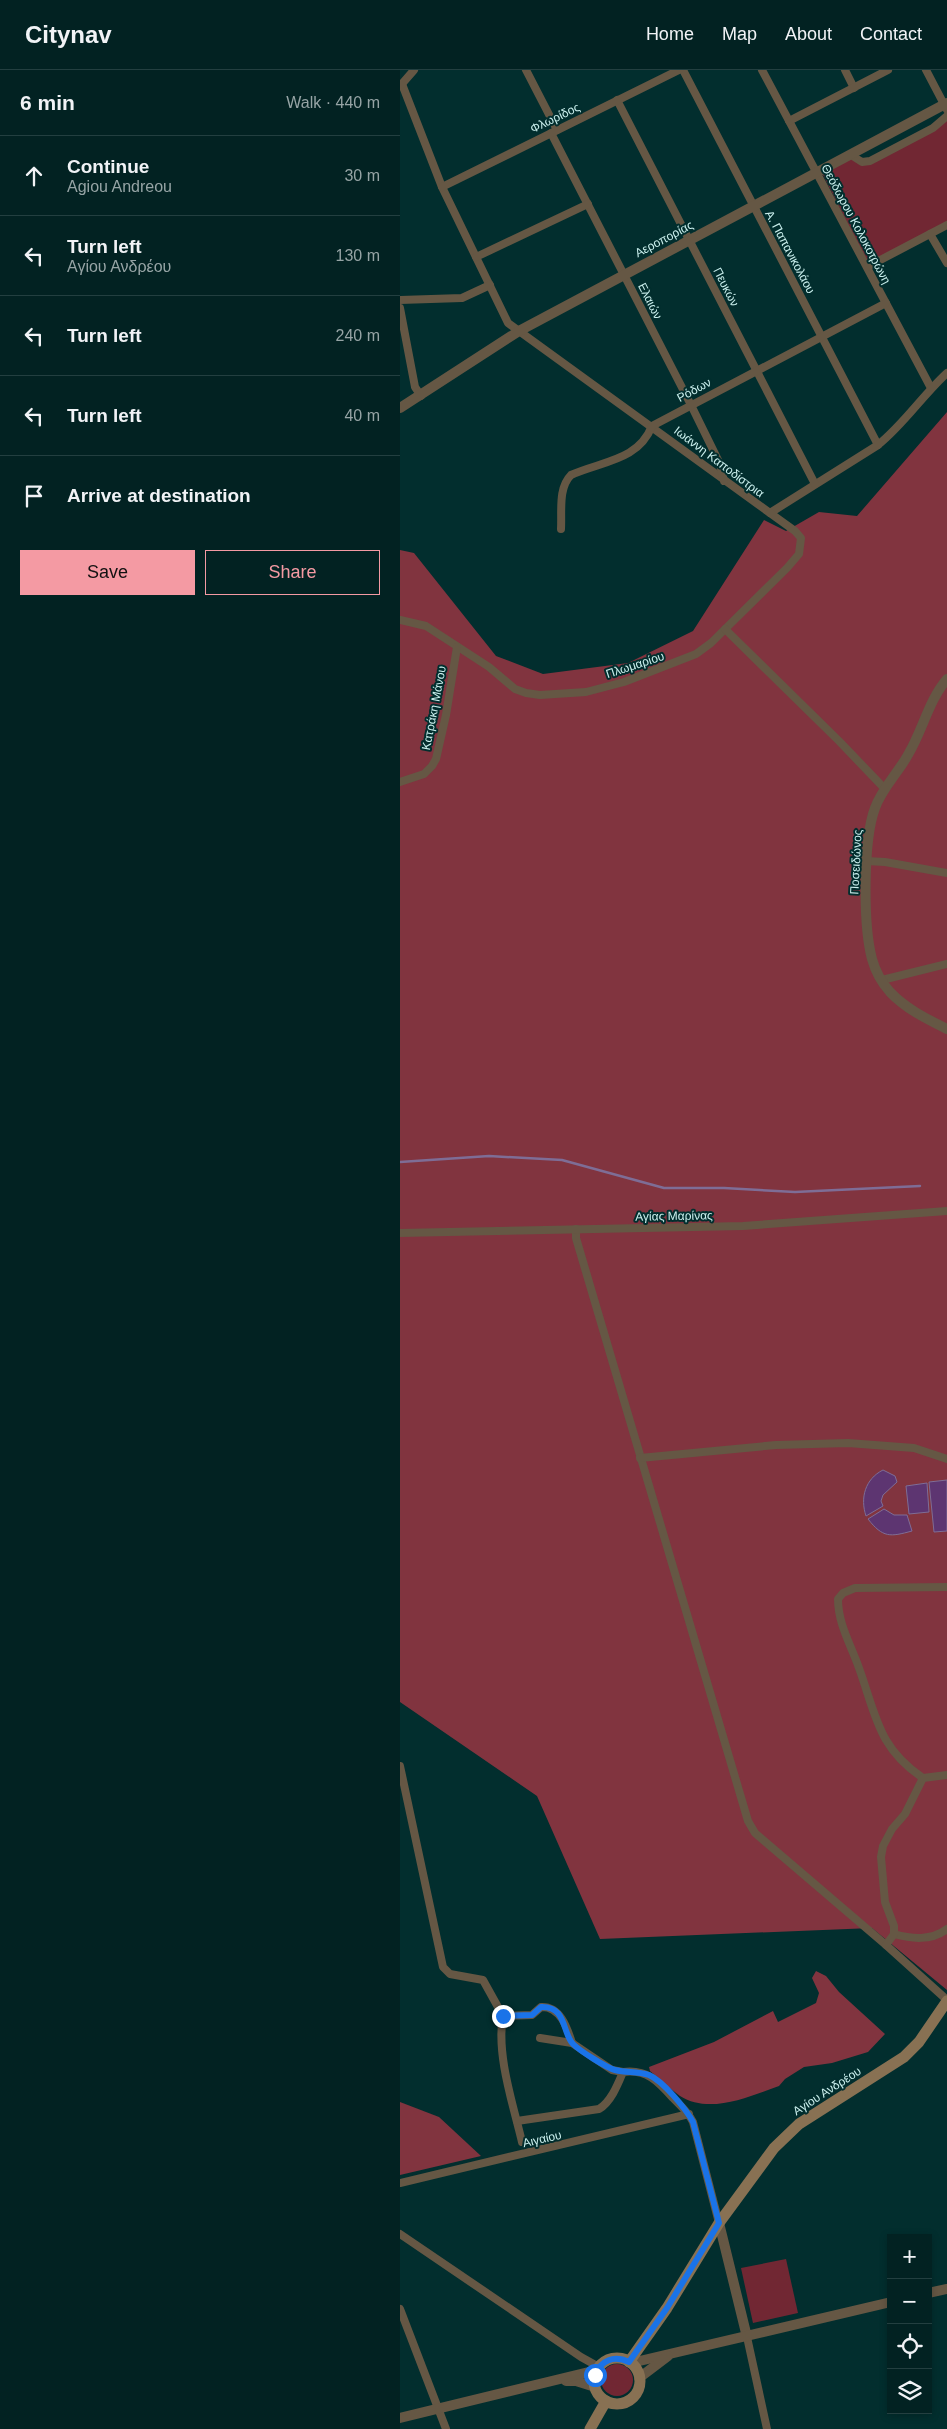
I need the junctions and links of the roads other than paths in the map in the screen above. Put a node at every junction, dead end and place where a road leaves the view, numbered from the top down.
1 (414, 70) edge
2 (526, 70) edge
3 (679, 70) edge
4 (683, 70) edge
5 (762, 70) edge
6 (845, 70) edge
7 (888, 70) edge
8 (926, 70) edge
9 (401, 85) edge
10 (854, 88) junction
11 (947, 90) edge
12 (939, 94) junction
13 (617, 100) junction
14 (946, 106) edge
15 (947, 116) edge
16 (789, 121) junction
17 (554, 131) junction
18 (851, 155) junction
19 (816, 172) junction
20 (442, 187) junction
21 (588, 204) junction
22 (754, 207) junction
23 (947, 225) edge
24 (930, 234) junction
25 (689, 240) junction
26 (476, 257) junction
27 (947, 263) edge
28 (867, 267) junction
29 (624, 274) junction
30 (490, 285) junction
31 (400, 300) edge
32 (886, 303) junction
33 (400, 308) edge
34 (519, 331) junction
35 (822, 336) junction
36 (756, 371) junction
37 (947, 373) edge
38 (931, 388) junction
39 (421, 396) junction
40 (691, 405) junction
41 (400, 408) edge
42 (652, 426) junction
43 (878, 445) junction
44 (724, 481) junction
45 (815, 484) junction
46 (770, 513) junction
47 (561, 529) dead end
48 (400, 620) edge
49 (725, 629) junction
50 (457, 647) junction
51 (947, 679) edge
52 (400, 782) edge
53 (885, 789) junction
54 (866, 861) junction
55 (947, 872) edge
56 (947, 964) edge
57 (882, 980) junction
58 (947, 1030) edge
59 (947, 1211) edge
60 (576, 1229) junction
61 (400, 1233) edge
62 (640, 1458) junction
63 (947, 1459) edge
64 (947, 1586) edge
65 (400, 1766) edge
66 (947, 1775) edge
67 (923, 1778) junction
68 (947, 1929) edge
69 (894, 1934) junction
70 (886, 1944) junction
71 (947, 2000) edge
72 (503, 2016) junction
73 (540, 2038) dead end
74 (572, 2043) junction
75 (623, 2072) junction
76 (689, 2114) junction
77 (517, 2120) junction
78 (522, 2142) dead end
79 (400, 2184) edge
80 (719, 2223) junction
81 (400, 2234) edge
82 (947, 2289) edge
83 (932, 2292) edge
84 (887, 2303) edge
85 (400, 2309) edge
86 (748, 2336) junction
87 (669, 2356) junction
88 (630, 2363) junction
89 (598, 2368) junction
90 (639, 2378) junction
91 (560, 2381) junction
92 (595, 2387) junction
93 (606, 2401) junction
94 (438, 2410) junction
95 (400, 2418) edge
96 (446, 2429) edge
97 (590, 2429) edge
98 (767, 2429) edge

1 - 9 street
2 - 17 street, Ελαιών
3 - 13 street, Φλωρίδος
4 - 22 street, Α. Παπανικολάου
5 - 16 street, Θεόδωρου Κολοκοτρώνη
6 - 10 street
7 - 10 street
8 - 12 street
9 - 20 street, Ιωάννη Καποδίστρια
10 - 16 street
11 - 12 street
12 - 14 street
13 - 17 street, Φλωρίδος
13 - 25 street, Πευκών
14 - 18 street, Αεροπορίας
15 - 18 street
16 - 19 street, Θεόδωρου Κολοκοτρώνη
17 - 20 street, Φλωρίδος
17 - 21 street, Ελαιών
18 - 19 street, Αεροπορίας
19 - 22 street, Αεροπορίας
19 - 28 street, Θεόδωρου Κολοκοτρώνη
20 - 26 street, Ιωάννη Καποδίστρια
21 - 26 street
21 - 29 street, Ελαιών
22 - 25 street, Αεροπορίας
22 - 35 street, Α. Παπανικολάου
23 - 24 street
24 - 27 street
24 - 28 street
25 - 29 street, Αεροπορίας
25 - 36 street, Πευκών
26 - 30 street, Ιωάννη Καποδίστρια
28 - 32 street, Θεόδωρου Κολοκοτρώνη
29 - 34 street, Αεροπορίας
29 - 40 street, Ελαιών
30 - 31 street
30 - 34 street, Ιωάννη Καποδίστρια
32 - 35 street, Ρόδων
32 - 38 street, Θεόδωρου Κολοκοτρώνη
33 - 39 street
34 - 39 street, Αεροπορίας
34 - 42 street, Ιωάννη Καποδίστρια
35 - 36 street, Ρόδων
35 - 43 street, Α. Παπανικολάου
36 - 40 street, Ρόδων
36 - 45 street, Πευκών
37 - 38 street, Ιωάννη Καποδίστρια
38 - 43 street, Ιωάννη Καποδίστρια
39 - 41 street, Αεροπορίας
40 - 42 street, Ρόδων
40 - 44 street, Ελαιών
42 - 44 street, Ιωάννη Καποδίστρια
42 - 47 street, Ρόδων
43 - 45 street, Ιωάννη Καποδίστρια
44 - 46 street, Ιωάννη Καποδίστρια
45 - 46 street, Ιωάννη Καποδίστρια
46 - 49 street, Πλωμαρίου
48 - 50 street, Πλωμαρίου
49 - 50 street, Πλωμαρίου
49 - 53 street
50 - 52 street, Κατράκη Μάνου
51 - 53 street, Ποσειδώνος
53 - 54 street, Ποσειδώνος
54 - 55 street
54 - 57 street, Ποσειδώνος
56 - 57 street
57 - 58 street, Ποσειδώνος
59 - 60 street, Αγίας Μαρίνας
60 - 61 street, Αγίας Μαρίνας
60 - 62 street
62 - 63 street
62 - 70 street
64 - 67 street
65 - 72 street
66 - 67 street
67 - 69 street
68 - 69 street
69 - 70 street
70 - 71 street
71 - 80 main road, Αγίου Ανδρέου
72 - 74 street
72 - 77 street
73 - 74 street
74 - 75 street
75 - 76 street
75 - 77 street
76 - 79 street, Αιγαίου
76 - 80 street
77 - 78 street
80 - 86 street
80 - 88 main road, Αγίου Ανδρέου
81 - 89 street
82 - 83 street
84 - 86 street
85 - 94 street
86 - 87 street
86 - 98 street
87 - 88 street
87 - 90 street
88 - 89 main road
88 - 90 main road
89 - 91 street
89 - 92 main road
90 - 93 main road
91 - 92 street
91 - 94 street
92 - 93 main road
93 - 97 main road
94 - 95 street
94 - 96 street

